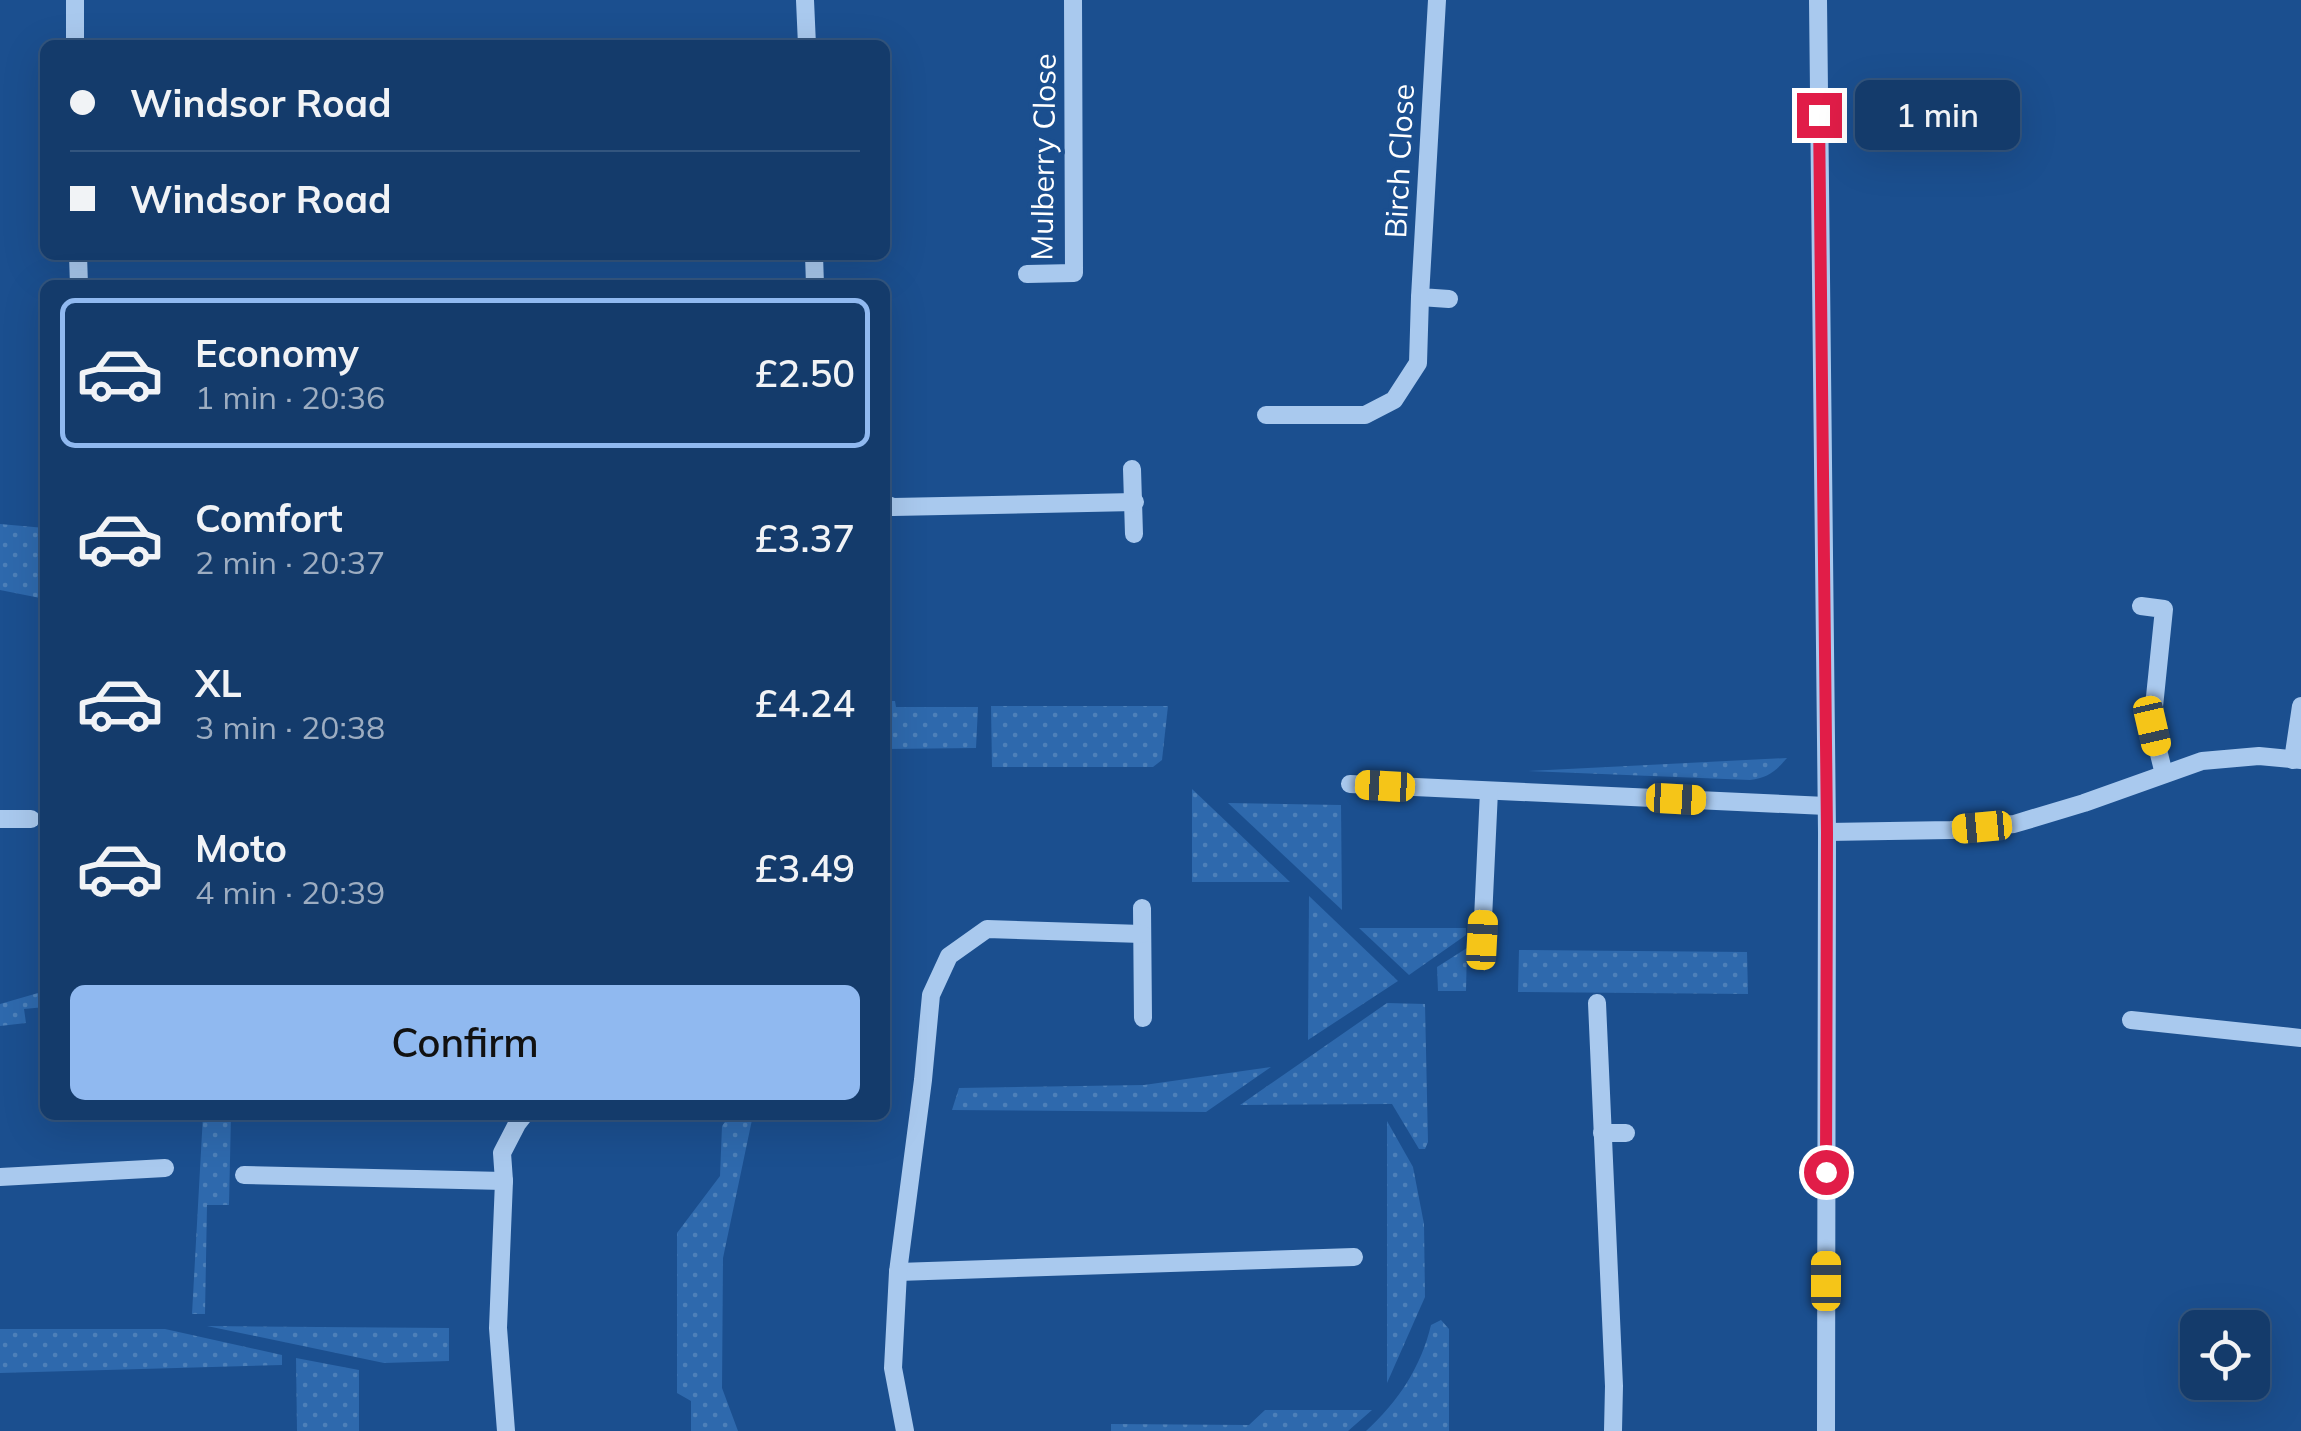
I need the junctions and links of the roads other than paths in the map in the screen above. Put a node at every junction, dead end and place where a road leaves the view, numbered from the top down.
1 (75, 0) edge
2 (806, 0) edge
3 (1073, 0) edge
4 (1438, 0) edge
5 (1818, 0) edge
6 (75, 40) edge
7 (807, 40) edge
8 (1027, 274) dead end
9 (1420, 297) junction
10 (1449, 300) dead end
11 (1266, 415) dead end
12 (1132, 469) dead end
13 (1135, 502) junction
14 (890, 506) edge
15 (1134, 534) dead end
16 (2140, 606) dead end
17 (2301, 706) edge
18 (2297, 760) edge
19 (2164, 774) junction
20 (1350, 784) dead end
21 (1488, 790) junction
22 (1826, 806) junction
23 (30, 818) dead end
24 (0, 819) edge
25 (1827, 832) junction
26 (1142, 908) dead end
27 (1142, 934) junction
28 (1482, 940) dead end
29 (1598, 1003) dead end
30 (1142, 1018) dead end
31 (2131, 1020) dead end
32 (2301, 1038) edge
33 (520, 1120) edge
34 (1602, 1133) junction
35 (1626, 1133) dead end
36 (165, 1168) dead end
37 (244, 1175) dead end
38 (0, 1177) edge
39 (504, 1181) junction
40 (1354, 1257) dead end
41 (898, 1272) junction
42 (506, 1431) edge
43 (905, 1431) edge
44 (1613, 1431) edge
45 (1826, 1431) edge

1 - 6 street
2 - 7 street
3 - 8 street, Mulberry Close
4 - 9 street, Birch Close
5 - 22 street
9 - 10 street
9 - 11 street, Birch Close
12 - 13 street
13 - 14 street
13 - 15 street
16 - 19 street
17 - 18 street
18 - 19 street
19 - 25 street
20 - 21 street
21 - 22 street
21 - 28 street
22 - 25 street
23 - 24 street
25 - 45 street
26 - 27 street
27 - 30 street
27 - 41 street
29 - 34 street
31 - 32 street
33 - 39 street
34 - 35 street
34 - 44 street
36 - 38 street
37 - 39 street
39 - 42 street
40 - 41 street
41 - 43 street

